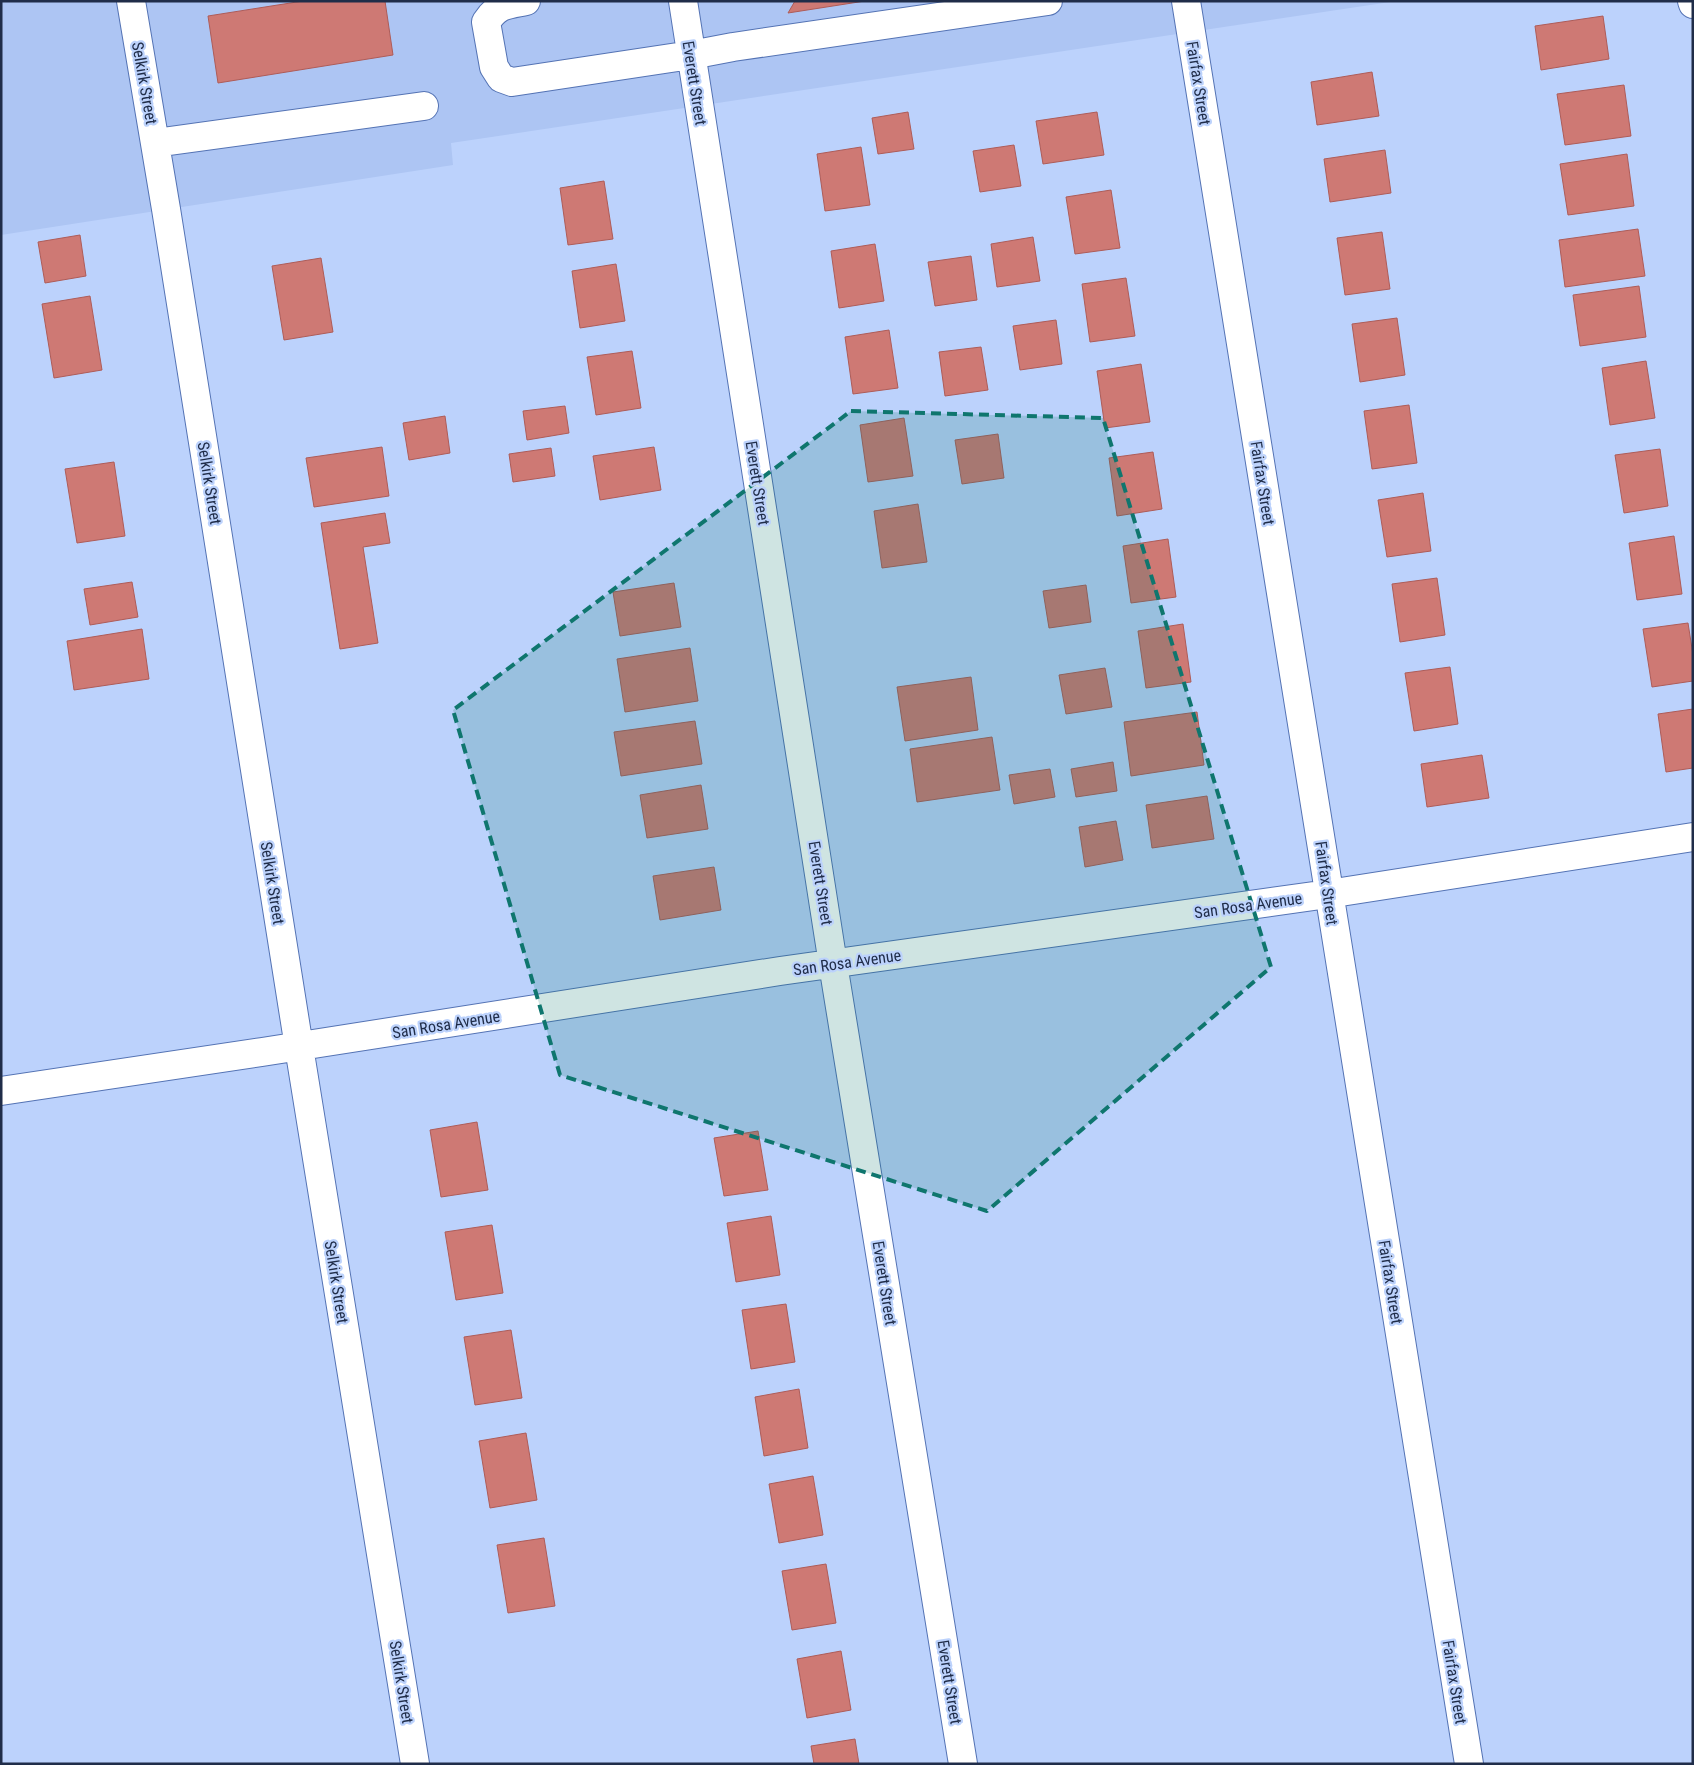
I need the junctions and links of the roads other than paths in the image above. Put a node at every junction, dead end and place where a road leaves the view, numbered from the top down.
1 (131, 1) edge
2 (526, 1) edge
3 (683, 1) edge
4 (1048, 1) edge
5 (1186, 1) edge
6 (691, 55) junction
7 (424, 106) dead end
8 (155, 144) junction
9 (1693, 837) edge
10 (1328, 894) junction
11 (833, 964) junction
12 (299, 1047) junction
13 (1, 1091) edge
14 (415, 1764) edge
15 (964, 1764) edge
16 (1469, 1764) edge

1 - 8 street, Selkirk Street
2 - 6 street
3 - 6 street, Everett Street
4 - 6 street
5 - 10 street, Fairfax Street
6 - 11 street, Everett Street
7 - 8 street
8 - 12 street, Selkirk Street
9 - 10 street, San Rosa Avenue
10 - 11 street, San Rosa Avenue
10 - 16 street, Fairfax Street
11 - 12 street, San Rosa Avenue
11 - 15 street, Everett Street
12 - 13 street, San Rosa Avenue
12 - 14 street, Selkirk Street

